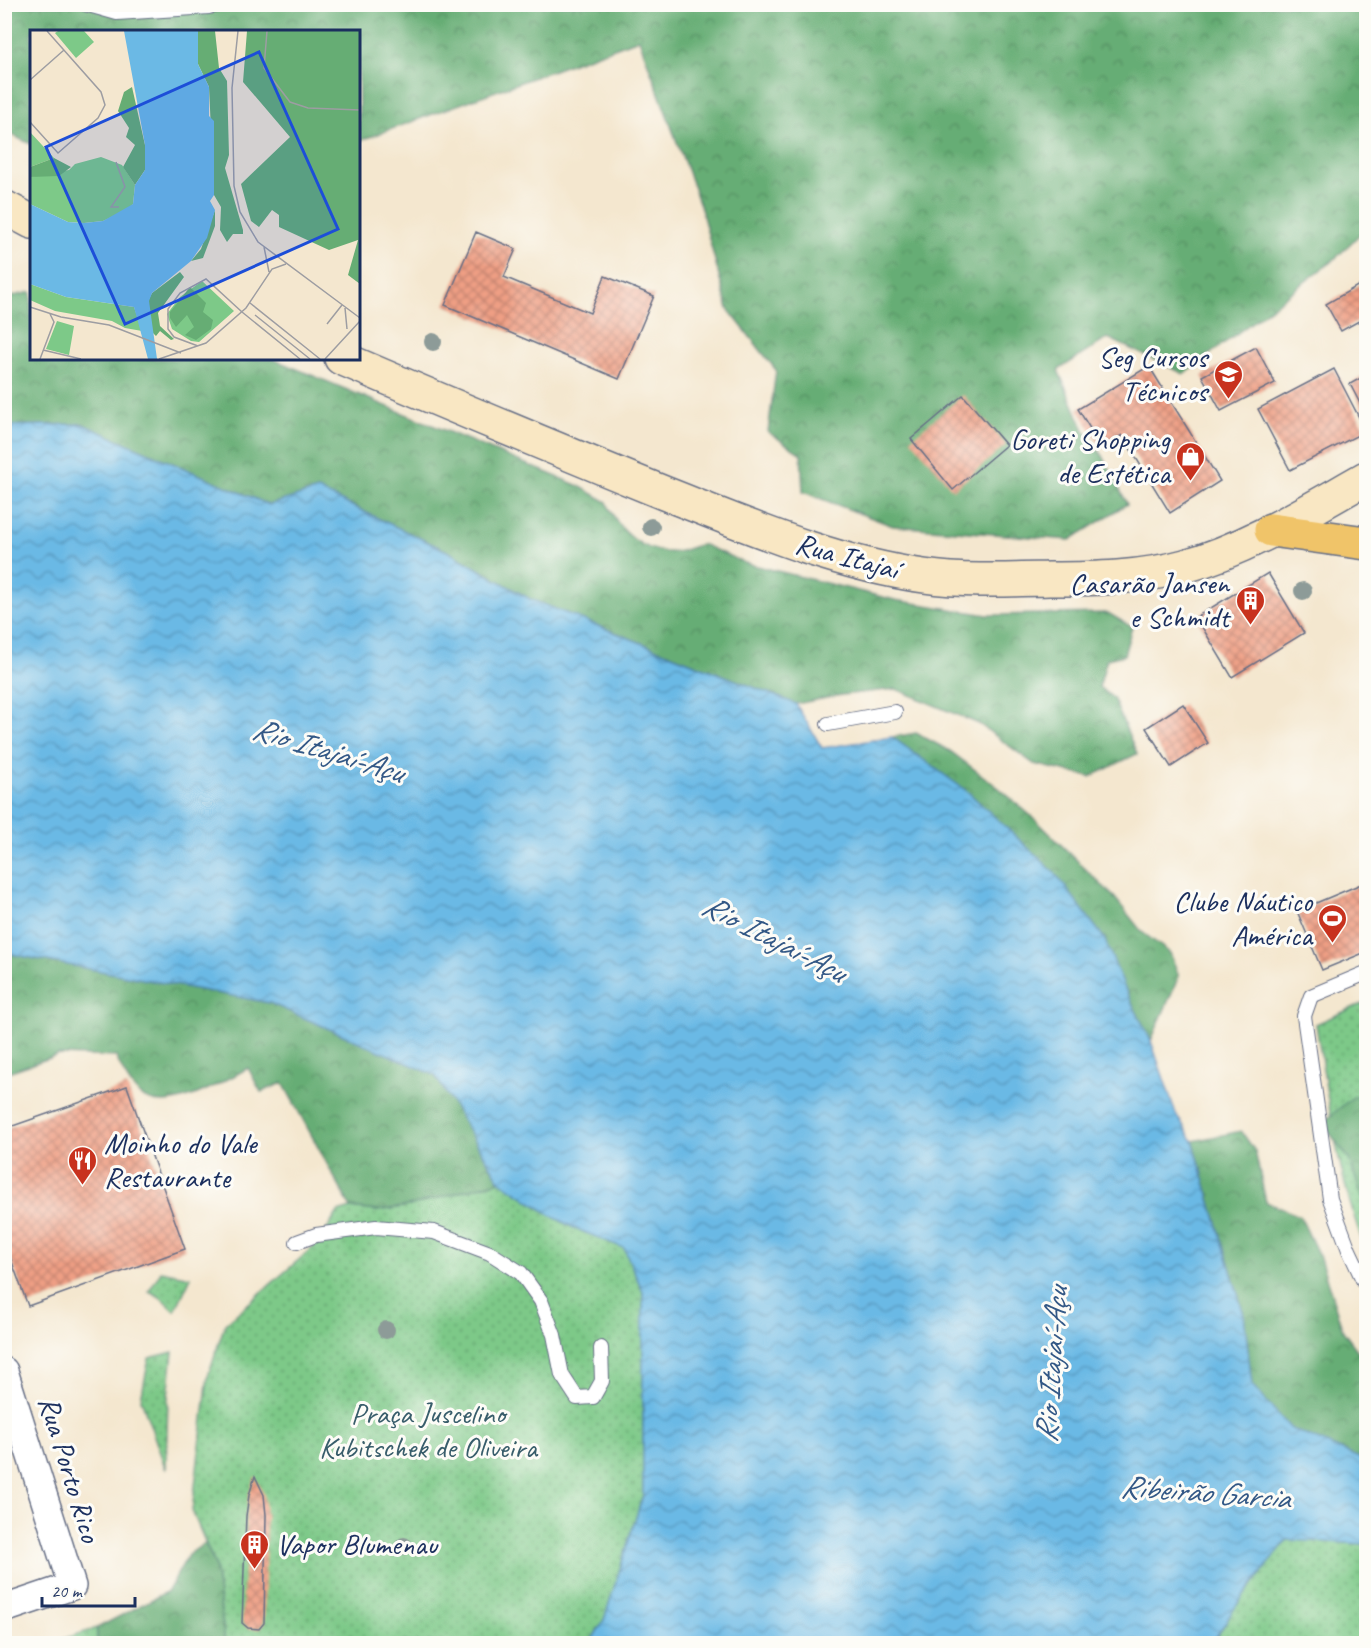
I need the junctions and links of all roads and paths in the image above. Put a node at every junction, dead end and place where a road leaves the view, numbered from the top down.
1 (85, 4) edge
2 (224, 4) edge
3 (4, 207) edge
4 (30, 221) edge
5 (346, 360) edge
6 (1366, 478) edge
7 (1271, 530) junction
8 (1366, 543) edge
9 (895, 712) dead end
10 (828, 724) dead end
11 (1366, 973) edge
12 (297, 1242) dead end
13 (1366, 1286) edge
14 (601, 1348) dead end
15 (4, 1371) edge
16 (4, 1609) edge

1 - 2 lane
3 - 4 main road
5 - 7 main road, Rua Itajaí
6 - 7 main road, Rua Itajaí
7 - 8 main road
9 - 10 lane
11 - 13 lane
12 - 14 lane
15 - 16 street, Rua Porto Rico

